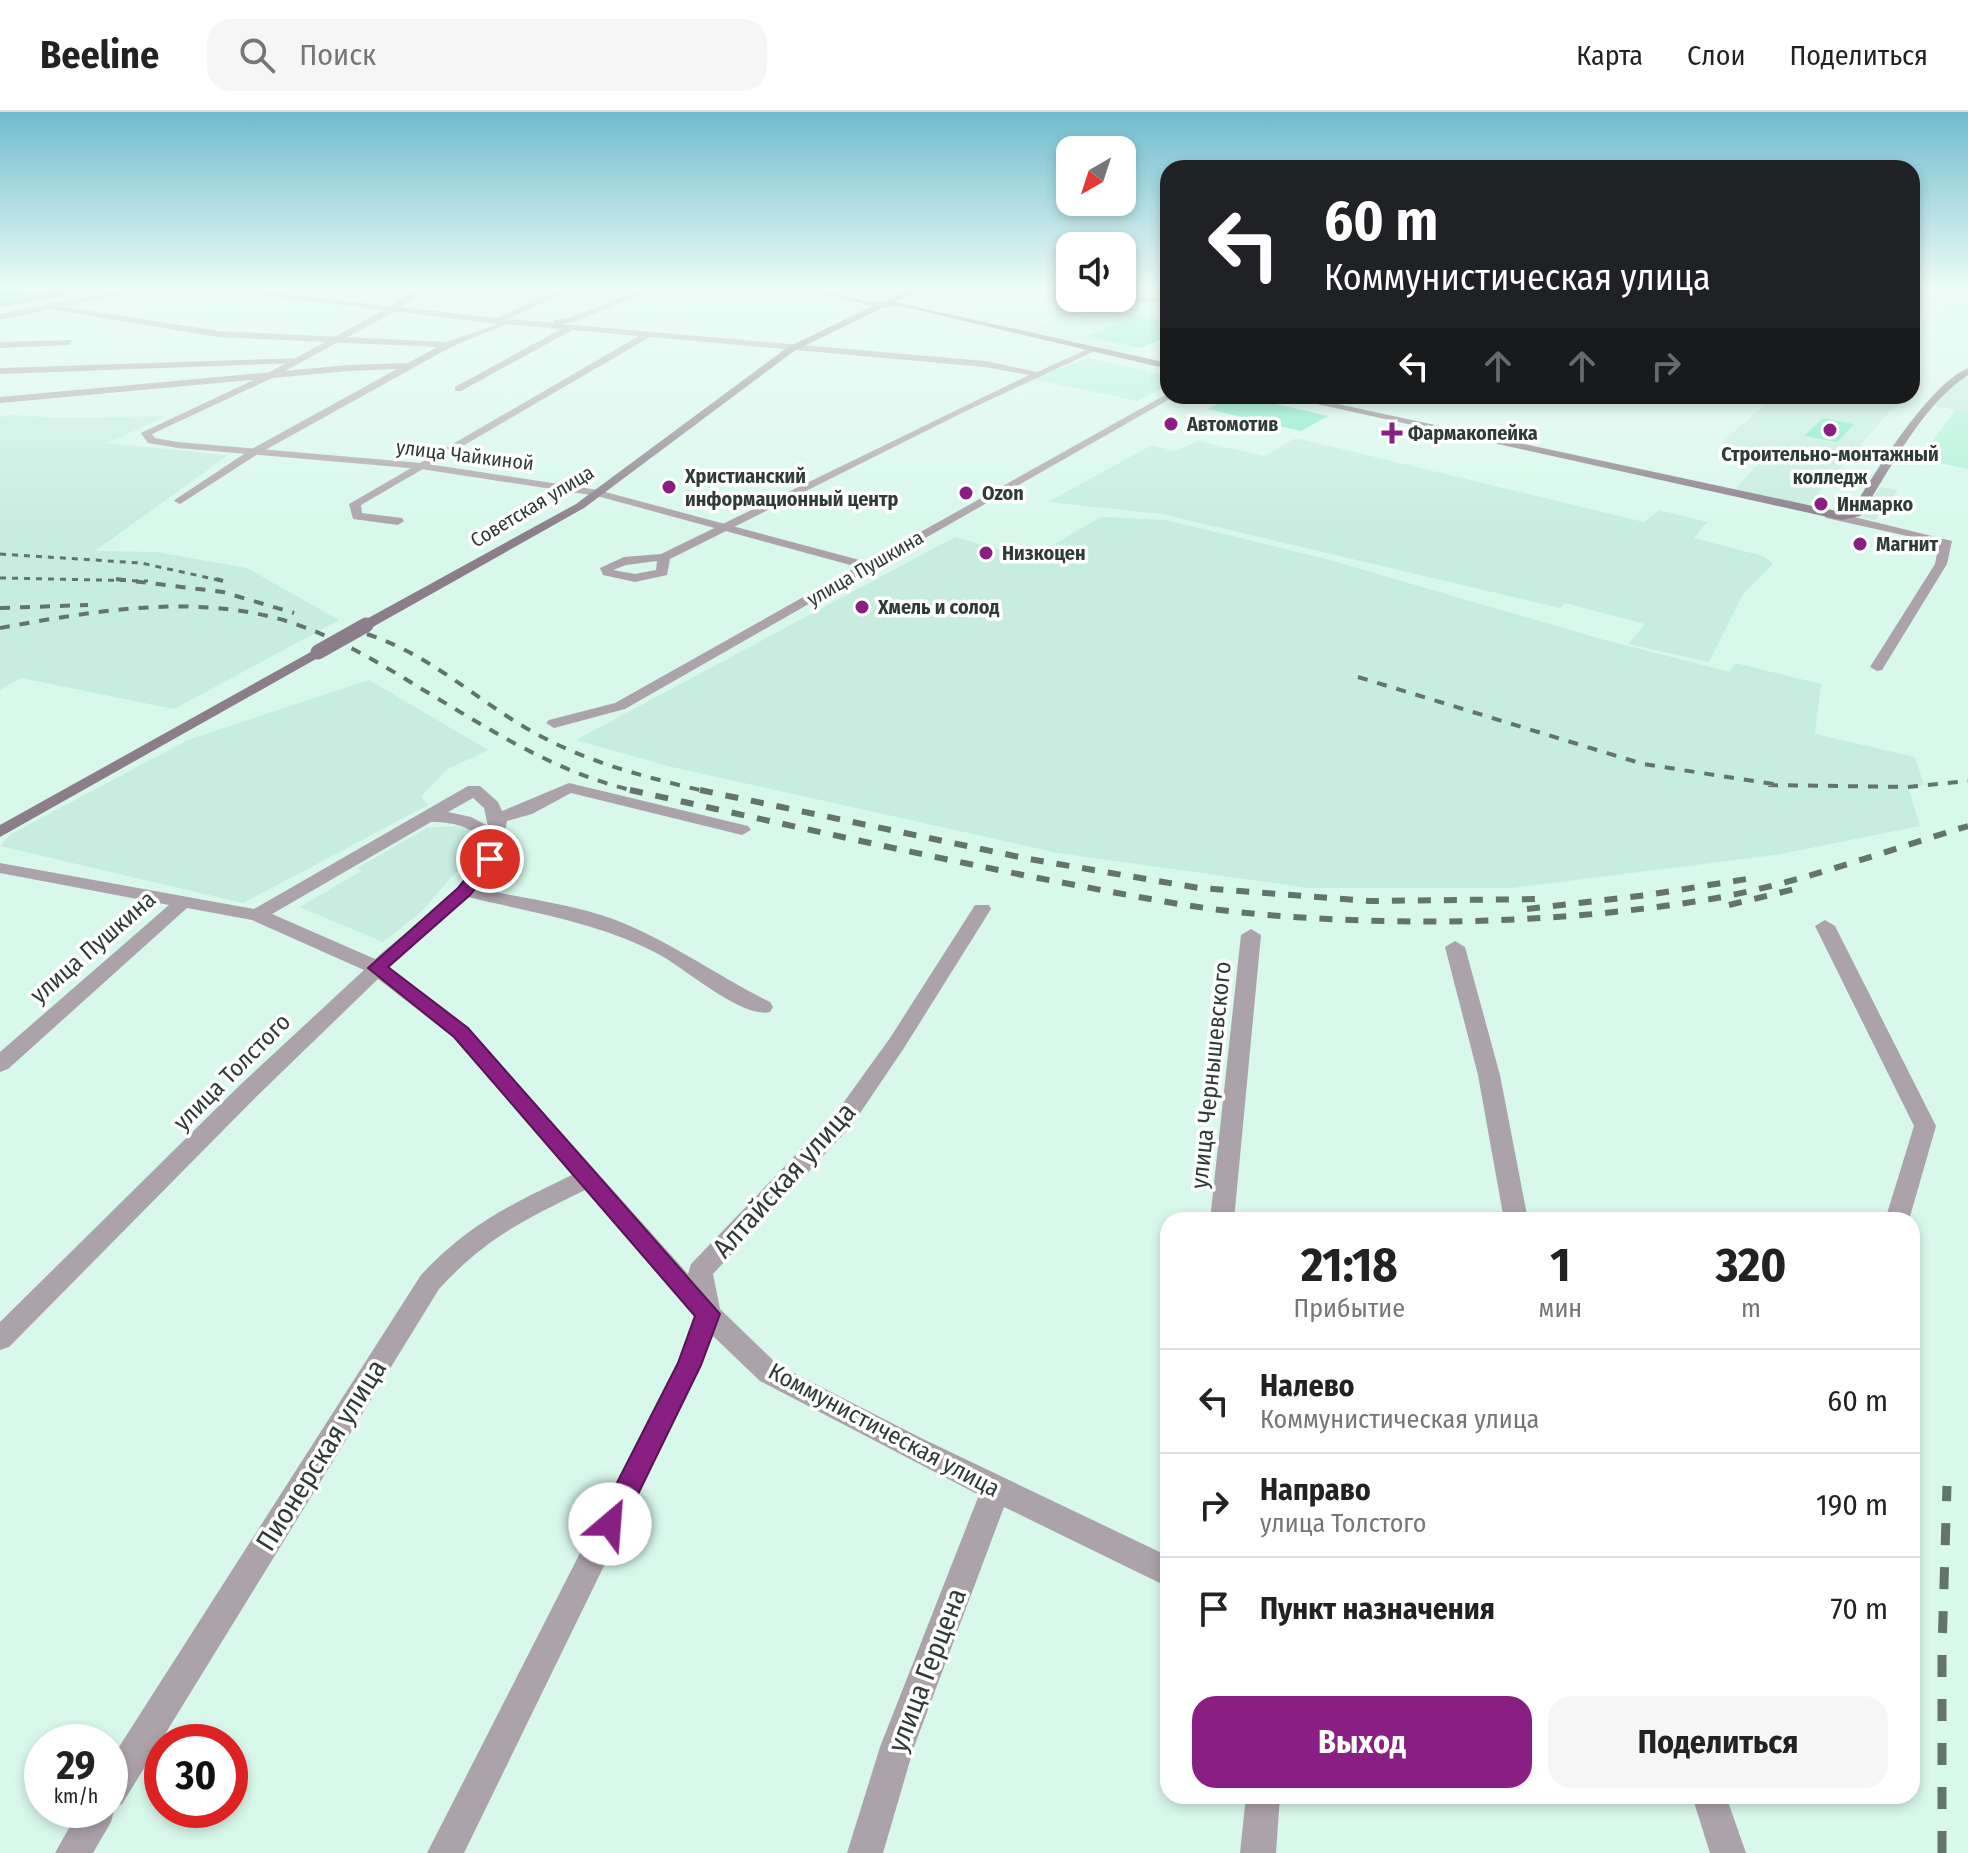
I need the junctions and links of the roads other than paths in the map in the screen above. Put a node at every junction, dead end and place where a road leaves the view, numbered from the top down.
1 (47, 369) edge
2 (281, 369) edge
3 (337, 369) edge
4 (405, 369) edge
5 (494, 369) edge
6 (588, 369) edge
7 (763, 369) edge
8 (1012, 369) edge
9 (1047, 369) edge
10 (0, 371) edge
11 (1968, 371) edge
12 (1036, 374) junction
13 (269, 376) junction
14 (458, 389) dead end
15 (0, 400) edge
16 (1160, 402) edge
17 (1323, 404) edge
18 (254, 452) junction
19 (421, 466) junction
20 (598, 493) junction
21 (180, 501) dead end
22 (1830, 515) junction
23 (398, 521) dead end
24 (723, 527) junction
25 (664, 557) dead end
26 (869, 566) junction
27 (1877, 667) dead end
28 (554, 723) dead end
29 (428, 817) junction
30 (742, 830) dead end
31 (496, 831) junction
32 (0, 832) edge
33 (0, 868) edge
34 (464, 891) junction
35 (184, 901) junction
36 (982, 909) dead end
37 (257, 915) junction
38 (1825, 926) dead end
39 (1251, 935) dead end
40 (1455, 947) dead end
41 (377, 968) junction
42 (763, 1007) dead end
43 (0, 1064) edge
44 (590, 1177) junction
45 (1223, 1212) edge
46 (1515, 1212) edge
47 (1899, 1212) edge
48 (708, 1314) junction
49 (0, 1339) edge
50 (996, 1489) junction
51 (1160, 1568) edge
52 (128, 1763) edge
53 (1262, 1804) edge
54 (1712, 1804) edge
55 (88, 1828) edge
56 (73, 1853) edge
57 (445, 1853) edge
58 (865, 1853) edge
59 (1258, 1853) edge
60 (1728, 1853) edge

1 - 10 street
2 - 13 street
3 - 13 street
4 - 18 street
5 - 14 street
6 - 19 street
7 - 20 main road, Советская улица
8 - 12 street
9 - 12 street
11 - 22 main road
12 - 24 street
13 - 15 street
13 - 18 street, улица Чайкиной
16 - 26 street, улица Пушкина
17 - 22 main road
18 - 19 street, улица Чайкиной
18 - 21 street
19 - 20 street, улица Чайкиной
19 - 23 street
20 - 24 street, улица Чайкиной
20 - 32 main road, Советская улица, bridge
22 - 27 street
24 - 25 street
24 - 26 street, улица Чайкиной
26 - 28 street, улица Пушкина
29 - 31 street
29 - 31 street
29 - 37 street
30 - 31 street
31 - 34 street, улица Толстого
33 - 35 street, Коммунистическая улица
34 - 41 street, улица Толстого
34 - 42 street
35 - 37 street, Коммунистическая улица
35 - 43 street, улица Пушкина
36 - 48 street, Алтайская улица
37 - 41 street, Коммунистическая улица
38 - 47 street
39 - 45 street, улица Чернышевского
40 - 46 street
41 - 44 street, Коммунистическая улица
41 - 49 street, улица Толстого
44 - 48 street, Коммунистическая улица
44 - 52 street, Пионерская улица
48 - 50 street, Коммунистическая улица
48 - 57 street
50 - 51 street, Коммунистическая улица
50 - 58 street, улица Герцена
53 - 59 street
54 - 60 street
55 - 56 street

